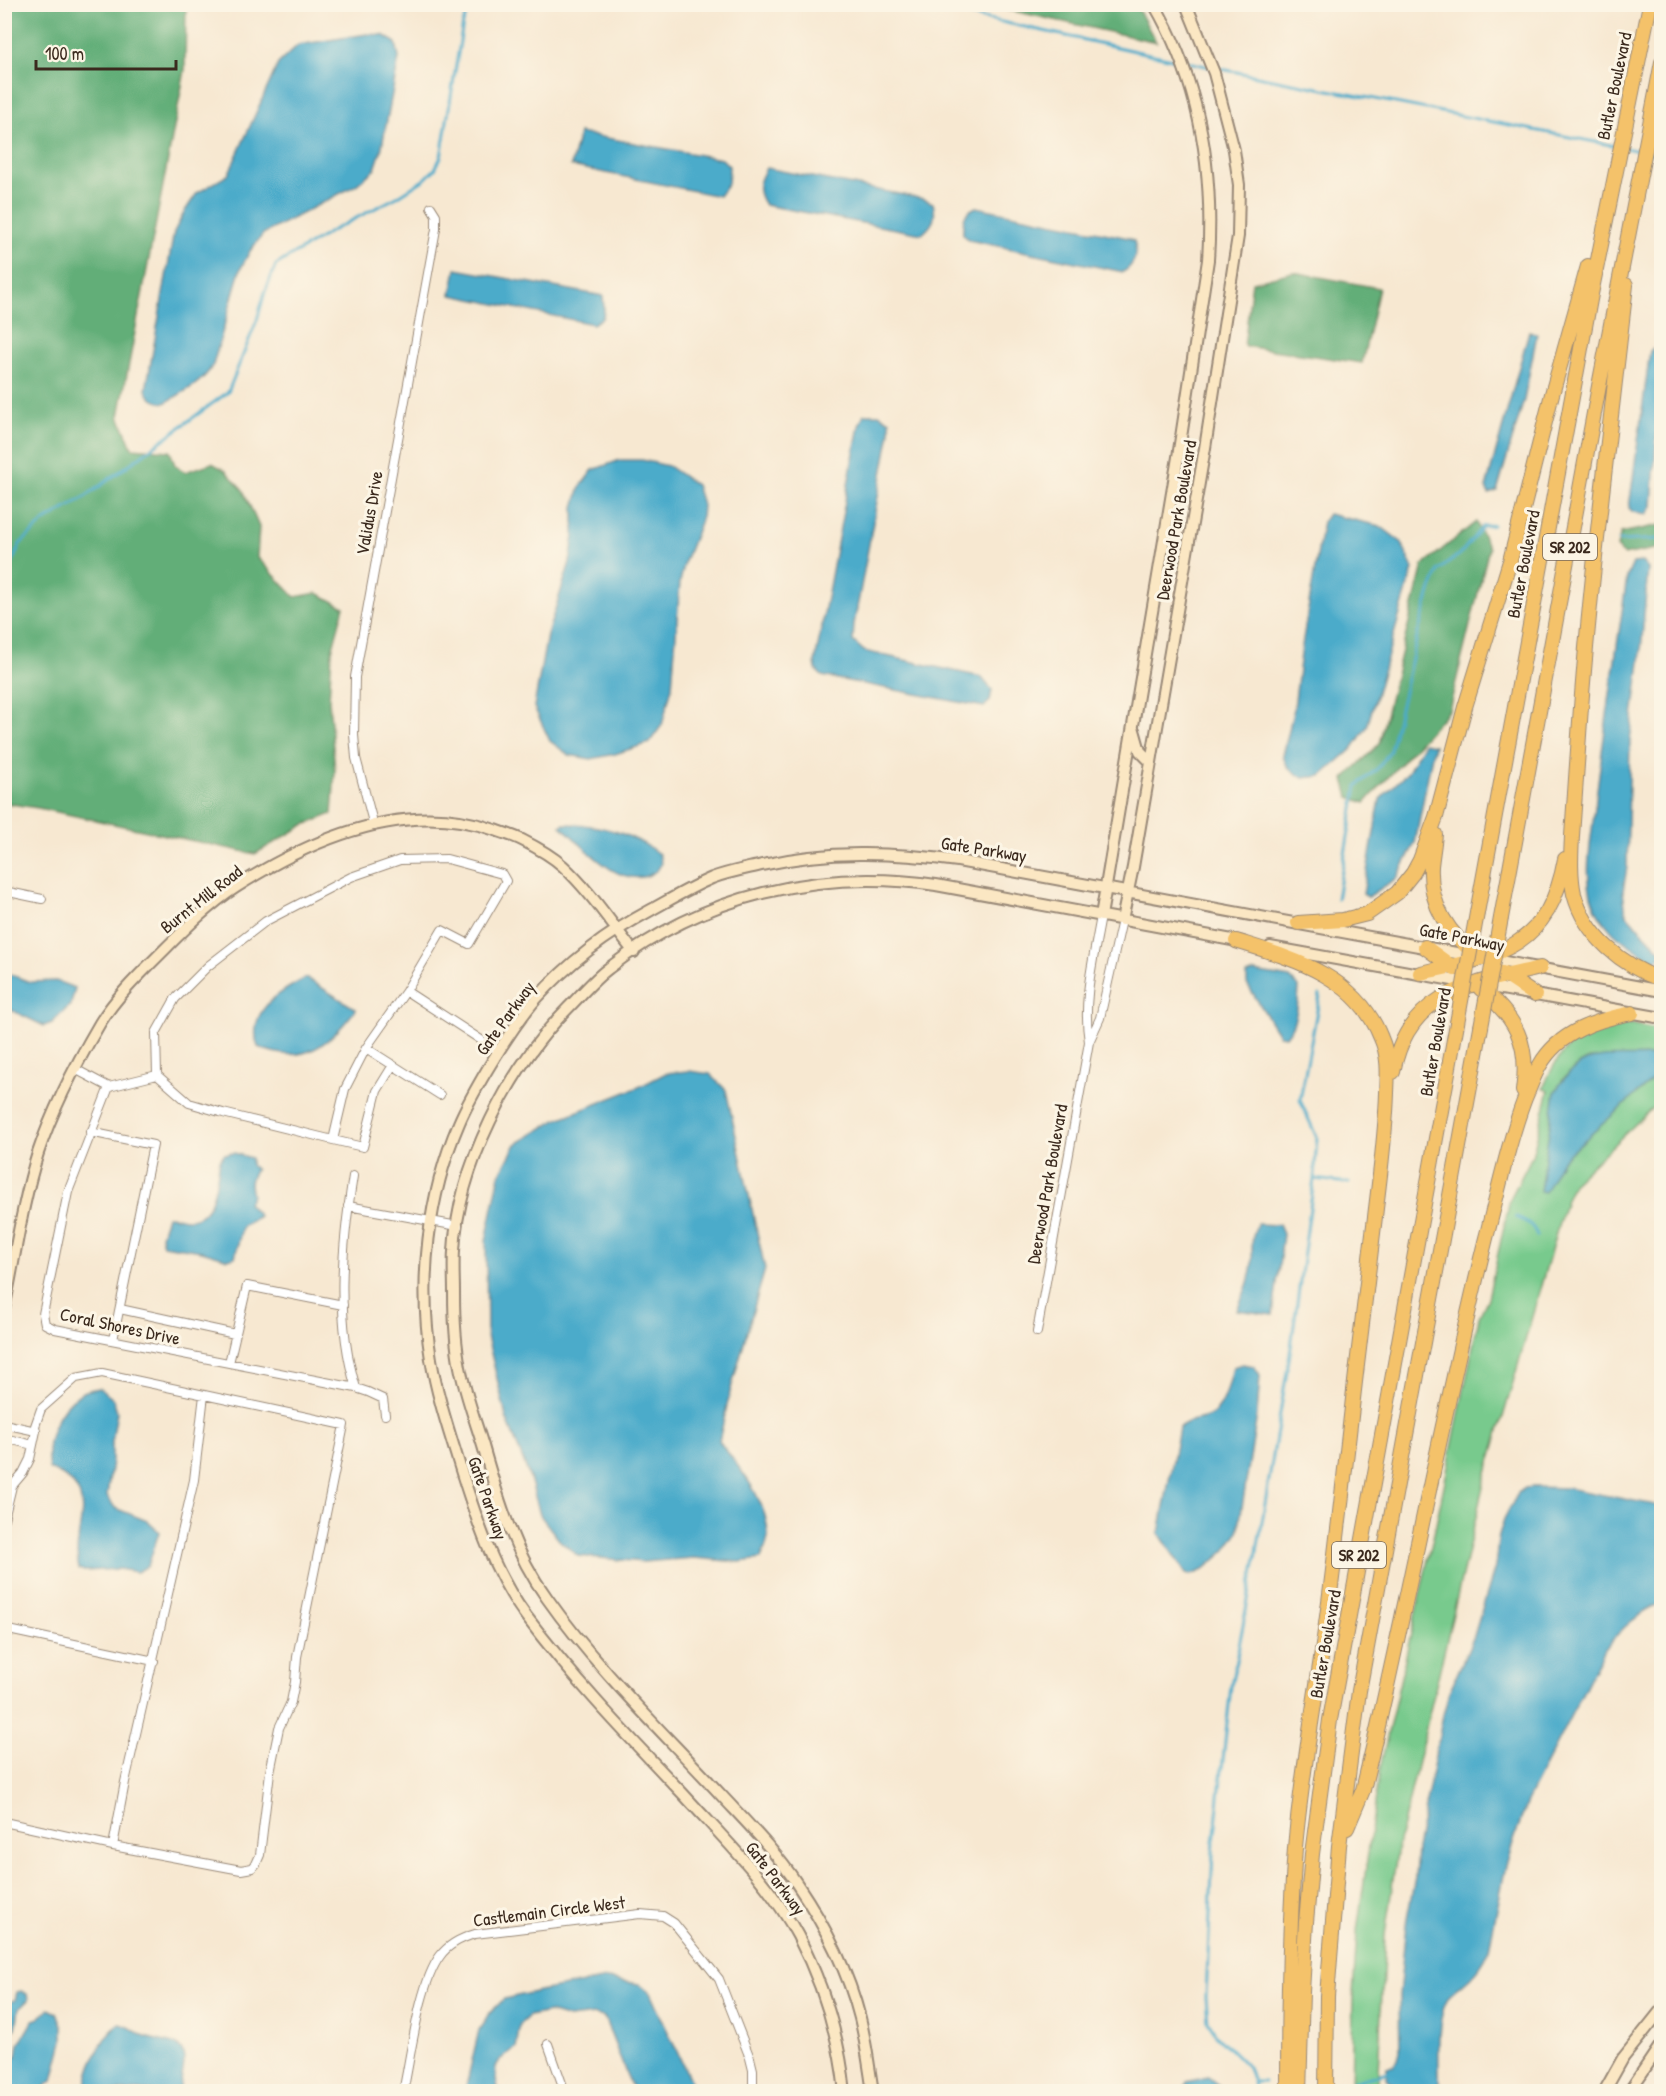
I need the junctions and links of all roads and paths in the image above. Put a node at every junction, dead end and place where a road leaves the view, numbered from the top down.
1 (1154, 4) edge
2 (1186, 4) edge
3 (1650, 4) edge
4 (1662, 62) edge
5 (1614, 171) junction
6 (1639, 176) junction
7 (431, 207) dead end
8 (1133, 727) junction
9 (1151, 762) junction
10 (1573, 815) junction
11 (1437, 817) junction
12 (374, 826) junction
13 (1106, 887) junction
14 (4, 891) edge
15 (1128, 891) junction
16 (42, 898) dead end
17 (1101, 916) junction
18 (1122, 920) junction
19 (1298, 923) junction
20 (616, 929) junction
21 (1236, 941) junction
22 (1425, 947) junction
23 (634, 952) junction
24 (1480, 958) junction
25 (1451, 966) junction
26 (1540, 968) junction
27 (1420, 973) junction
28 (1506, 976) junction
29 (1662, 980) edge
30 (1475, 984) junction
31 (406, 990) junction
32 (1662, 991) edge
33 (1535, 995) junction
34 (1632, 1013) junction
35 (1662, 1018) edge
36 (1089, 1042) junction
37 (366, 1048) junction
38 (498, 1051) junction
39 (393, 1065) junction
40 (75, 1069) junction
41 (157, 1075) junction
42 (109, 1087) junction
43 (440, 1095) dead end
44 (1519, 1114) junction
45 (1387, 1119) junction
46 (90, 1132) junction
47 (333, 1140) junction
48 (353, 1176) dead end
49 (348, 1206) junction
50 (432, 1221) junction
51 (458, 1226) junction
52 (343, 1305) junction
53 (4, 1309) edge
54 (120, 1309) junction
55 (1037, 1332) dead end
56 (235, 1334) junction
57 (113, 1340) junction
58 (229, 1363) junction
59 (356, 1388) junction
60 (204, 1395) junction
61 (385, 1415) dead end
62 (4, 1424) edge
63 (36, 1431) junction
64 (4, 1438) edge
65 (33, 1444) junction
66 (4, 1519) edge
67 (4, 1629) edge
68 (154, 1661) junction
69 (4, 1822) edge
70 (113, 1846) junction
71 (1340, 1846) junction
72 (1662, 2009) edge
73 (1662, 2043) edge
74 (548, 2044) dead end
75 (403, 2091) edge
76 (565, 2091) edge
77 (753, 2091) edge
78 (845, 2091) edge
79 (873, 2091) edge
80 (1288, 2091) edge
81 (1299, 2091) edge
82 (1326, 2091) edge
83 (1604, 2091) edge
84 (1629, 2091) edge

1 - 8 main road, Deerwood Park Boulevard
2 - 9 main road, Deerwood Park Boulevard
3 - 5 highway, Butler Boulevard / SR 202
4 - 6 highway, SR 202
5 - 11 highway
5 - 81 highway, Butler Boulevard / SR 202, bridge
6 - 10 highway
6 - 71 highway, SR 202, bridge
7 - 12 street, Validus Drive
8 - 9 main road
8 - 13 main road, Deerwood Park Boulevard
9 - 15 main road, Deerwood Park Boulevard
10 - 24 highway
10 - 29 highway
11 - 19 highway
11 - 24 highway
12 - 20 main road, Burnt Mill Road
12 - 40 main road, Burnt Mill Road
13 - 15 main road, Gate Parkway
13 - 17 main road, Deerwood Park Boulevard
13 - 20 main road, Gate Parkway
14 - 16 street
15 - 18 main road, Deerwood Park Boulevard
15 - 19 main road, Gate Parkway
17 - 18 main road, Gate Parkway
17 - 23 main road, Gate Parkway
17 - 36 street, Deerwood Park Boulevard
18 - 21 main road, Gate Parkway
18 - 36 street, Deerwood Park Boulevard
19 - 22 main road, Gate Parkway
20 - 23 main road, Burnt Mill Road
20 - 38 main road, Gate Parkway
21 - 27 main road, Gate Parkway
21 - 45 highway
22 - 24 main road, Gate Parkway
22 - 25 highway
23 - 51 main road, Gate Parkway
24 - 25 highway
24 - 26 main road, Gate Parkway
24 - 28 highway
25 - 27 highway
25 - 30 highway
26 - 28 highway
26 - 32 main road, Gate Parkway
27 - 30 main road, Gate Parkway
28 - 30 highway
28 - 33 highway
30 - 33 main road, Gate Parkway
30 - 44 highway
30 - 45 highway
31 - 37 street
31 - 38 street
31 - 41 street
33 - 34 main road, Gate Parkway
34 - 35 main road, Gate Parkway
34 - 44 highway
36 - 55 street, Deerwood Park Boulevard
37 - 39 street
37 - 47 street
38 - 50 main road, Gate Parkway
39 - 43 street
39 - 47 street
40 - 42 street
40 - 53 main road, Burnt Mill Road
41 - 42 street
41 - 47 street
42 - 46 street, Coral Shores Drive
44 - 71 highway
45 - 80 highway
46 - 54 street
46 - 57 street, Coral Shores Drive
48 - 49 street
49 - 50 street
49 - 52 street
50 - 51 street
50 - 78 main road, Gate Parkway
51 - 79 main road, Gate Parkway
52 - 56 street
52 - 59 street
54 - 56 street
54 - 57 street
56 - 58 street
57 - 58 street, Coral Shores Drive
58 - 59 street, Coral Shores Drive
59 - 61 street, Coral Shores Drive
60 - 63 street
60 - 68 street
60 - 70 street
62 - 63 street
63 - 65 street
64 - 65 street
65 - 66 street
67 - 68 street
68 - 70 street
69 - 70 street
71 - 82 highway, SR 202
72 - 83 main road
73 - 84 main road
74 - 76 street
75 - 77 street, Castlemain Circle West

